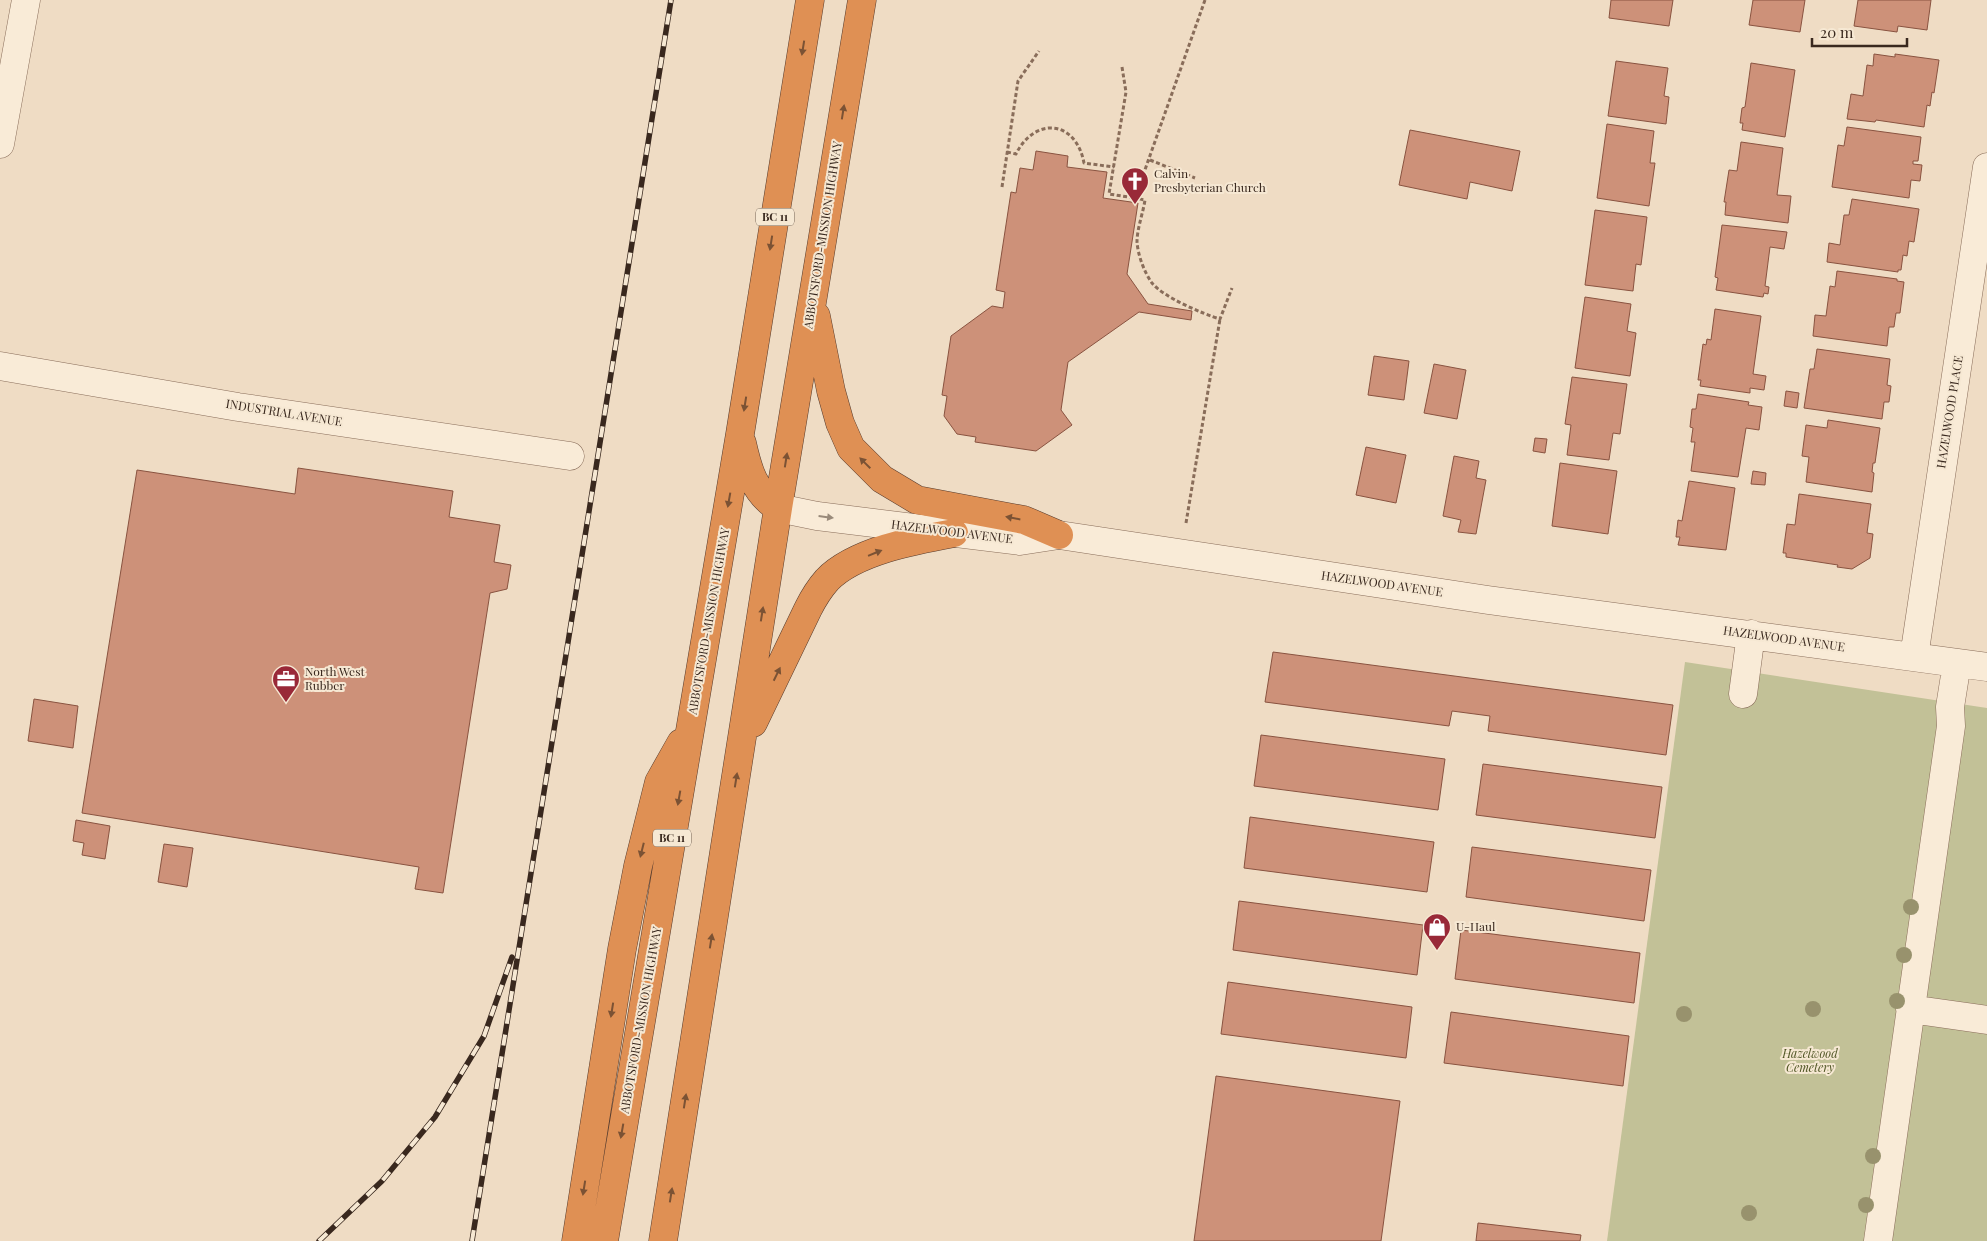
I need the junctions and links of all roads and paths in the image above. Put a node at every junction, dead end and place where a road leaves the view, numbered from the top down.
1 (26, 0) edge
2 (810, 0) edge
3 (862, 0) edge
4 (1205, 0) edge
5 (1039, 51) dead end
6 (1122, 67) dead end
7 (0, 144) edge
8 (1007, 152) junction
9 (1150, 160) junction
10 (1114, 167) junction
11 (1987, 167) edge
12 (1195, 178) dead end
13 (1002, 186) dead end
14 (1135, 198) junction
15 (1232, 288) dead end
16 (813, 298) junction
17 (1220, 319) junction
18 (0, 366) edge
19 (740, 434) junction
20 (570, 456) dead end
21 (778, 508) junction
22 (1186, 525) dead end
23 (954, 532) junction
24 (1059, 535) junction
25 (1751, 634) junction
26 (1914, 657) junction
27 (1956, 663) junction
28 (1987, 667) edge
29 (1743, 694) dead end
30 (691, 724) junction
31 (741, 749) junction
32 (1910, 1009) junction
33 (1987, 1020) edge
34 (576, 1241) edge
35 (604, 1241) edge
36 (663, 1241) edge
37 (1878, 1241) edge

1 - 7 street
2 -> 19 highway, ABBOTSFORD-MISSION HIGHWAY / BC 11
16 -> 3 highway, ABBOTSFORD-MISSION HIGHWAY
4 - 9 path
5 - 8 path
6 - 10 path
8 - 10 path
8 - 13 path
9 - 12 path
9 - 14 path
10 - 14 path
11 - 26 street, HAZELWOOD PLACE
14 - 17 path
15 - 17 path
21 -> 16 highway, ABBOTSFORD-MISSION HIGHWAY
24 -> 16 highway
17 - 22 path
18 - 20 street, INDUSTRIAL AVENUE
19 - 21 highway
19 -> 30 highway, ABBOTSFORD-MISSION HIGHWAY / BC 11
21 -> 23 street, HAZELWOOD AVENUE
31 -> 21 highway, ABBOTSFORD-MISSION HIGHWAY
23 - 24 street, HAZELWOOD AVENUE
31 -> 23 highway
24 - 25 street, HAZELWOOD AVENUE
25 - 26 street, HAZELWOOD AVENUE
25 - 29 street
26 - 27 street, HAZELWOOD AVENUE
27 - 28 street, HAZELWOOD AVENUE
27 - 32 street
30 -> 34 highway
30 -> 35 highway, ABBOTSFORD-MISSION HIGHWAY / BC 11
36 -> 31 highway, ABBOTSFORD-MISSION HIGHWAY
32 - 33 street
32 - 37 street

